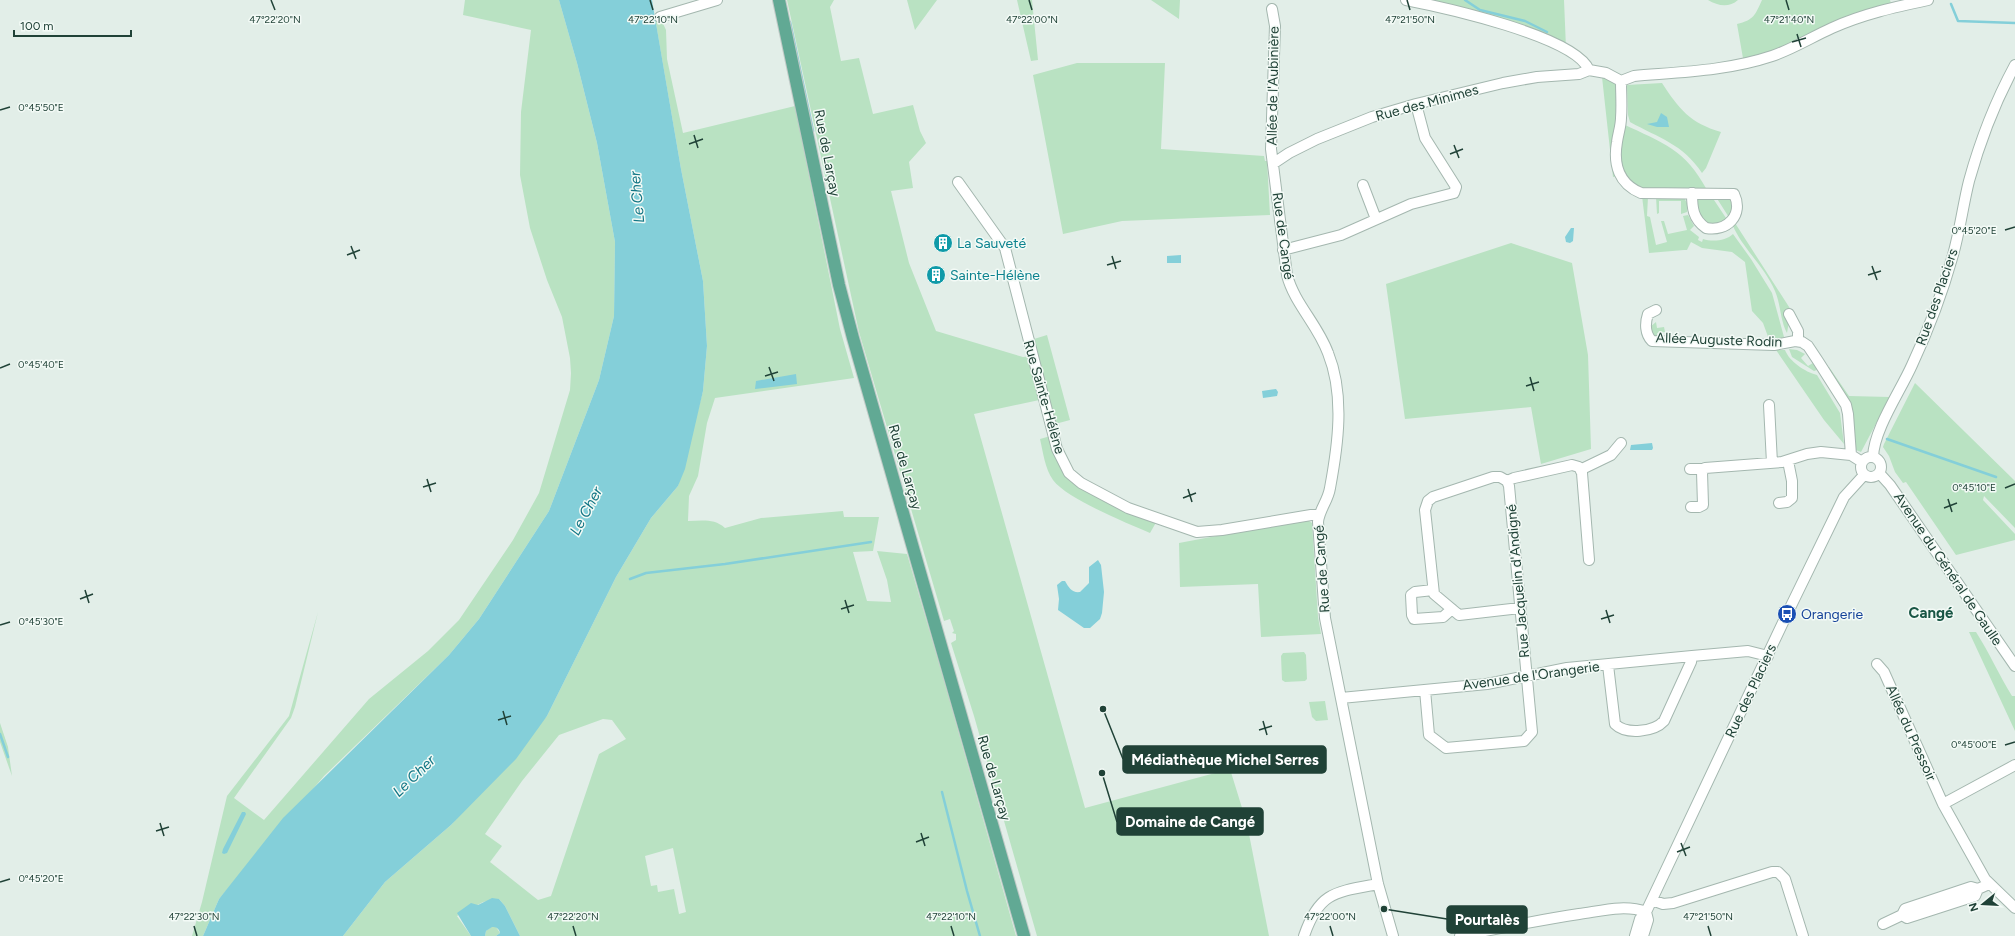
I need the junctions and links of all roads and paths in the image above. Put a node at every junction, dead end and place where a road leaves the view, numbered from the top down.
1 (717, 0) edge
2 (779, 0) edge
3 (1406, 0) edge
4 (1928, 0) edge
5 (1272, 9) dead end
6 (660, 17) dead end
7 (2015, 66) edge
8 (1589, 70) junction
9 (1620, 80) junction
10 (1416, 104) junction
11 (1274, 163) junction
12 (958, 182) dead end
13 (1362, 185) dead end
14 (1692, 193) junction
15 (1376, 219) junction
16 (1283, 250) junction
17 (1656, 310) dead end
18 (1789, 314) dead end
19 (1798, 341) junction
20 (1769, 405) dead end
21 (1621, 443) dead end
22 (1851, 455) junction
23 (1874, 457) junction
24 (1788, 461) junction
25 (1862, 462) junction
26 (1772, 463) junction
27 (1690, 468) dead end
28 (1702, 469) junction
29 (1582, 470) junction
30 (1880, 474) junction
31 (1864, 475) junction
32 (1508, 484) junction
33 (1779, 503) dead end
34 (1691, 507) dead end
35 (1318, 515) junction
36 (1589, 560) dead end
37 (1433, 590) junction
38 (1520, 608) junction
39 (1452, 609) junction
40 (1692, 656) junction
41 (1768, 656) junction
42 (1877, 664) dead end
43 (1608, 665) junction
44 (2015, 666) edge
45 (1526, 676) junction
46 (1425, 690) junction
47 (1341, 698) junction
48 (2015, 765) edge
49 (1943, 804) junction
50 (1378, 884) junction
51 (1989, 884) junction
52 (1652, 900) junction
53 (2015, 908) edge
54 (1646, 912) junction
55 (1882, 924) dead end
56 (1024, 936) edge
57 (1304, 936) edge
58 (1393, 936) edge
59 (1460, 936) edge
60 (1635, 936) edge
61 (1643, 936) edge
62 (1803, 936) edge

1 - 6 street
2 - 56 main road, Rue de Larçay
3 - 8 street
4 - 9 street
5 - 11 street, Allée de l'Aubinière
7 - 23 street, Rue des Placiers
8 - 9 street
8 - 10 street, Rue des Minimes
9 - 14 street
10 - 11 street, Rue des Minimes
10 - 15 street
11 - 16 street, Rue de Cangé
12 - 35 street, Rue Sainte-Hélène
13 - 15 street
14 - 14 street
15 - 16 street
16 - 35 street, Rue de Cangé
17 - 19 street, Allée Auguste Rodin
18 - 19 street, Allée Auguste Rodin
19 - 22 street, Allée Auguste Rodin
20 - 26 street
21 - 29 street
22 - 24 street
22 - 25 street
23 - 25 street
23 - 30 street
24 - 26 street
24 - 33 street
25 - 31 street
26 - 28 street
27 - 28 street
28 - 34 street
29 - 32 street
29 - 36 street
30 - 31 street
30 - 44 street, Avenue du Général de Gaulle
31 - 41 street, Rue des Placiers
32 - 37 street
32 - 38 street, Rue Jacquelin d'Andigné
35 - 47 street, Rue de Cangé
37 - 39 street
37 - 39 street
38 - 39 street
38 - 45 street, Rue Jacquelin d'Andigné
40 - 41 street, Avenue de l'Orangerie
40 - 43 street, Avenue de l'Orangerie
40 - 43 street
41 - 52 street, Rue des Placiers
42 - 49 street, Allée du Pressoir
43 - 45 street, Avenue de l'Orangerie
45 - 46 street, Avenue de l'Orangerie
45 - 46 street, Rue Jacquelin d'Andigné
46 - 47 street, Avenue de l'Orangerie
47 - 50 street, Rue de Cangé
48 - 49 street
49 - 51 street, Allée du Pressoir
50 - 57 street
50 - 58 street, Rue de Cangé
51 - 53 street, Allée du Pressoir
51 - 55 street
52 - 54 street, Rue des Placiers
52 - 62 street
54 - 59 street
54 - 60 street, Rue des Placiers
54 - 61 street, Rue des Placiers

